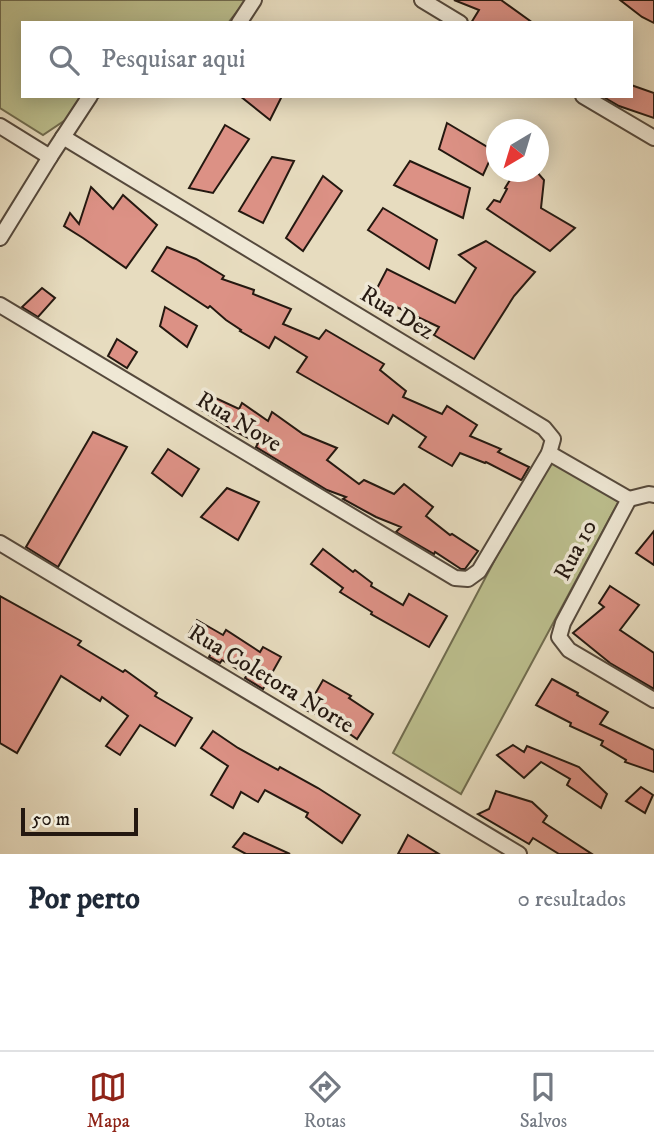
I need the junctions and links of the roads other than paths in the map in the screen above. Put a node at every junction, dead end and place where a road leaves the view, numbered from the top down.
1 (254, 0) edge
2 (422, 0) edge
3 (240, 21) edge
4 (457, 21) edge
5 (89, 98) edge
6 (586, 98) edge
7 (0, 126) edge
8 (63, 137) junction
9 (654, 138) edge
10 (50, 157) junction
11 (0, 238) edge
12 (0, 305) edge
13 (548, 453) junction
14 (654, 495) edge
15 (629, 499) junction
16 (4, 549) edge
17 (654, 700) edge
18 (519, 854) edge

1 - 3 street
2 - 4 street
5 - 8 street
6 - 9 street
7 - 10 street
8 - 10 street
8 - 13 street, Rua Dez
10 - 11 street
12 - 13 street, Rua Nove
13 - 15 street
14 - 15 street
15 - 17 street, Rua 10
16 - 18 street, Rua Coletora Norte

